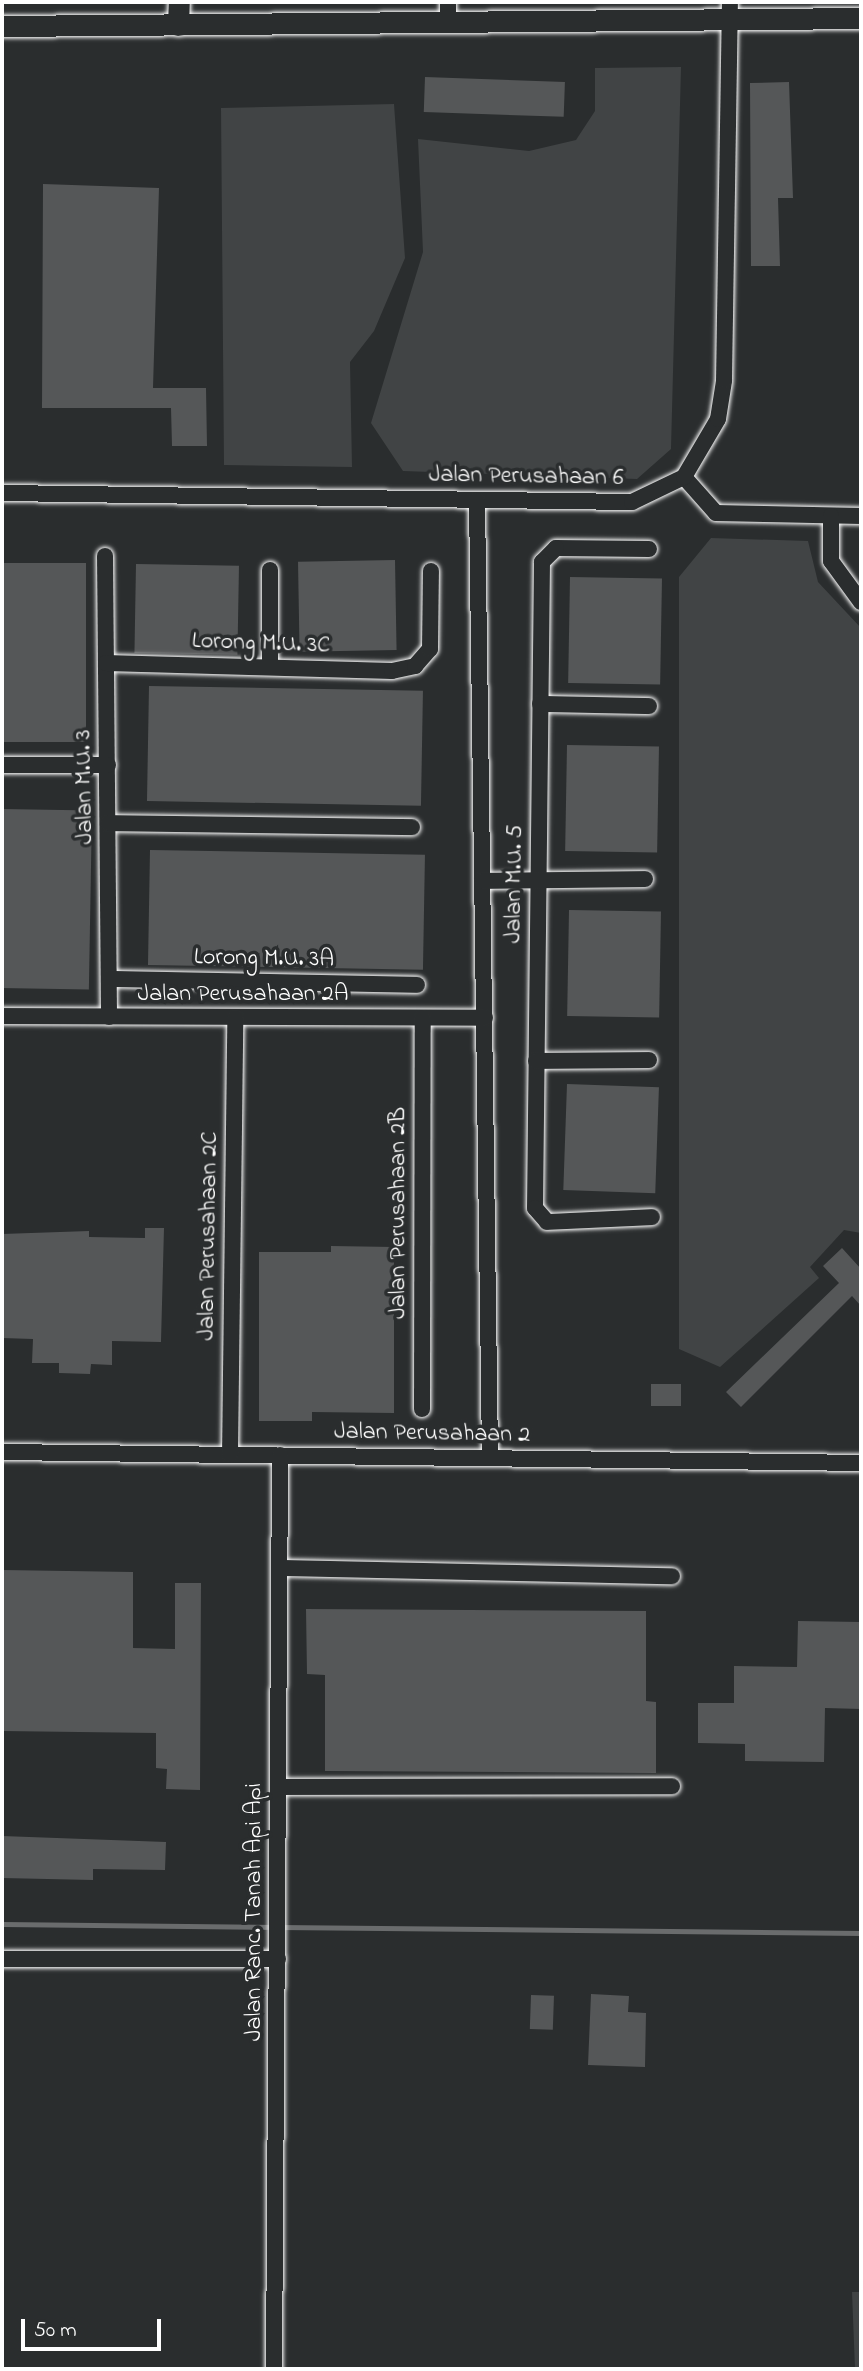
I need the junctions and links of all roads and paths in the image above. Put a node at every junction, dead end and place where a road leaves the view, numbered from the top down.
1 (179, 2) edge
2 (730, 11) edge
3 (448, 12) edge
4 (861, 18) edge
5 (178, 24) junction
6 (2, 26) edge
7 (684, 477) junction
8 (2, 493) edge
9 (477, 500) junction
10 (831, 516) junction
11 (861, 516) edge
12 (649, 548) dead end
13 (105, 556) dead end
14 (270, 570) dead end
15 (431, 571) dead end
16 (861, 601) edge
17 (106, 663) junction
18 (270, 667) junction
19 (540, 704) junction
20 (649, 706) dead end
21 (2, 765) edge
22 (108, 765) junction
23 (108, 823) junction
24 (412, 827) dead end
25 (537, 879) junction
26 (645, 879) dead end
27 (482, 881) junction
28 (110, 979) junction
29 (417, 985) dead end
30 (2, 1016) edge
31 (109, 1017) junction
32 (235, 1017) junction
33 (423, 1018) junction
34 (485, 1018) junction
35 (649, 1060) dead end
36 (536, 1061) junction
37 (652, 1217) dead end
38 (422, 1409) dead end
39 (2, 1452) edge
40 (230, 1455) junction
41 (280, 1455) junction
42 (490, 1458) junction
43 (861, 1463) edge
44 (280, 1568) junction
45 (672, 1576) dead end
46 (671, 1786) dead end
47 (278, 1787) junction
48 (2, 1959) edge
49 (278, 1959) junction
50 (274, 2369) edge

1 - 5 street
2 - 3 street
2 - 4 street
2 - 7 street
3 - 5 street
5 - 6 street
7 - 9 street, Jalan Perusahaan 6
7 - 10 street
8 - 9 street, Jalan Perusahaan 6
9 - 27 street
10 - 11 street
10 - 16 street
12 - 19 street, Jalan M.U. 5
13 - 17 street, Jalan M.U. 3
14 - 18 street
15 - 18 street, Lorong M.U. 3C
17 - 18 street, Lorong M.U. 3C
17 - 22 street, Jalan M.U. 3
19 - 20 street
19 - 25 street, Jalan M.U. 5
21 - 22 street
22 - 23 street, Jalan M.U. 3
23 - 24 street
23 - 28 street, Jalan M.U. 3
25 - 26 street
25 - 27 street
25 - 36 street, Jalan M.U. 5
27 - 34 street
28 - 29 street, Lorong M.U. 3A
28 - 31 street, Jalan M.U. 3
30 - 31 street, Jalan Perusahaan 2A
31 - 32 street, Jalan Perusahaan 2A
32 - 33 street, Jalan Perusahaan 2A
32 - 40 street, Jalan Perusahaan 2C
33 - 34 street, Jalan Perusahaan 2A
33 - 38 street, Jalan Perusahaan 2B
34 - 42 street
35 - 36 street
36 - 37 street, Jalan M.U. 5
39 - 40 street, Jalan Perusahaan 2
40 - 41 street, Jalan Perusahaan 2
41 - 42 street, Jalan Perusahaan 2
41 - 44 street, Jalan Ranc. Tanah Api Api
42 - 43 street, Jalan Perusahaan 2
44 - 45 street
44 - 47 street, Jalan Ranc. Tanah Api Api
46 - 47 street
47 - 49 street, Jalan Ranc. Tanah Api Api
48 - 49 street
49 - 50 street, Jalan Ranc. Tanah Api Api

